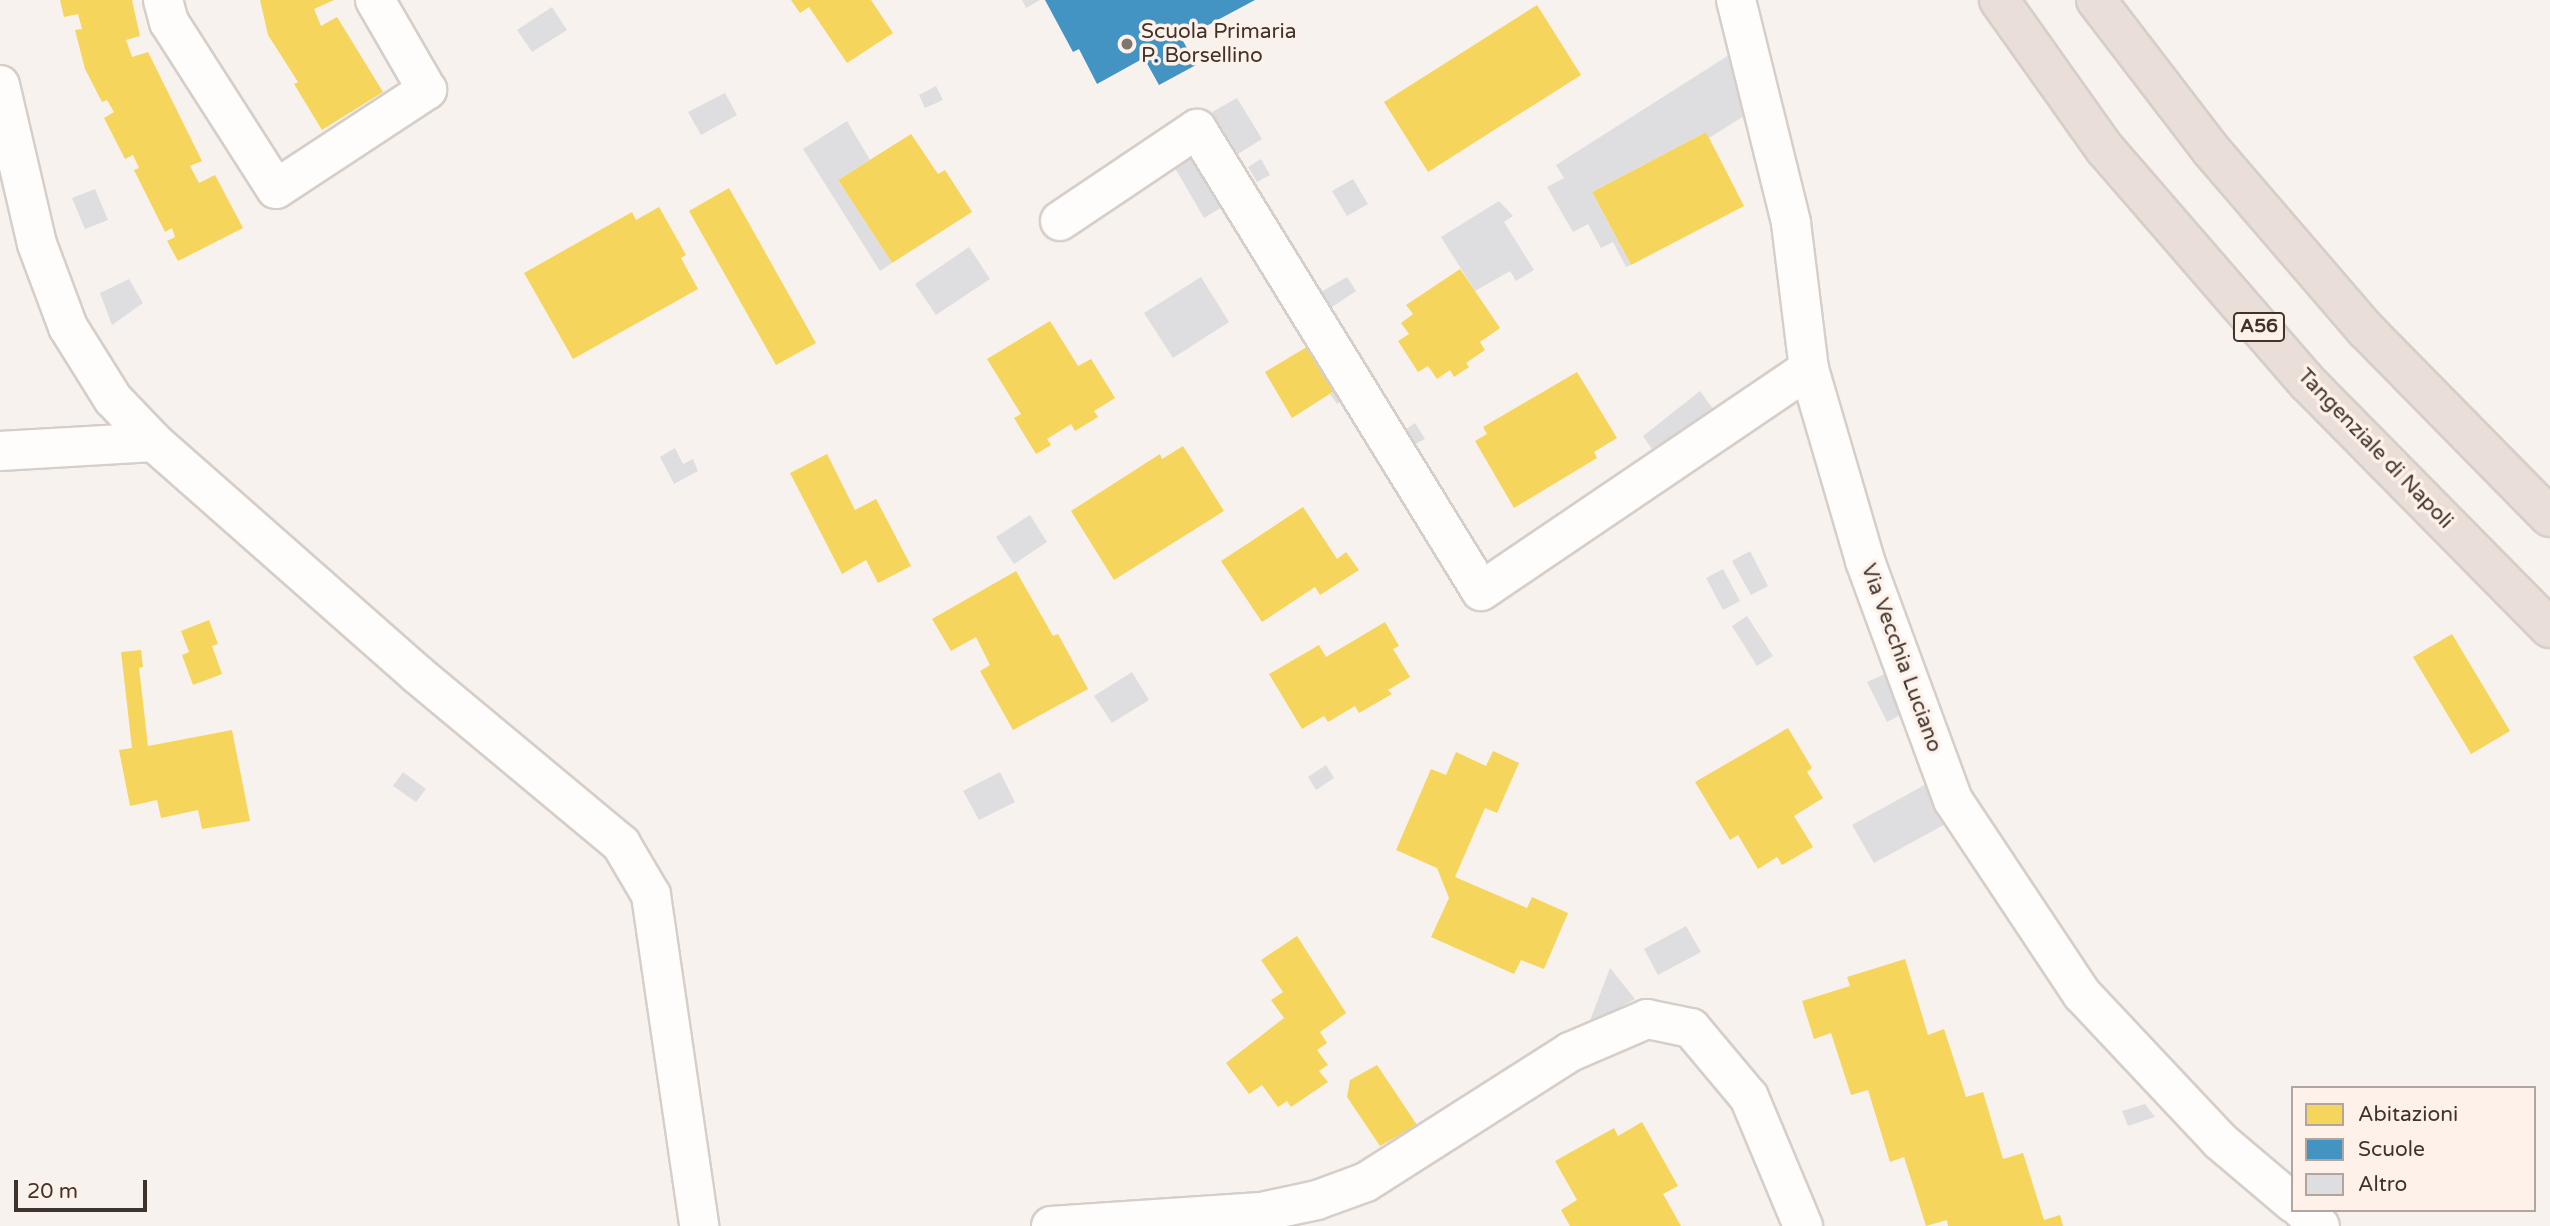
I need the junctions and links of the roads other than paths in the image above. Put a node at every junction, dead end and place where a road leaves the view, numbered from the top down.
1 (163, 0) edge
2 (375, 0) edge
3 (1736, 0) edge
4 (1999, 0) edge
5 (2096, 0) edge
6 (0, 85) edge
7 (1060, 221) dead end
8 (1809, 369) junction
9 (154, 442) junction
10 (0, 451) edge
11 (2550, 517) edge
12 (2550, 628) edge
13 (2291, 1201) edge
14 (2304, 1212) edge
15 (699, 1226) edge
16 (1051, 1226) edge
17 (1803, 1226) edge
18 (2320, 1226) edge

1 - 2 street
3 - 8 street, Via Vecchia Luciano
4 - 12 highway, Tangenziale di Napoli / A56
5 - 11 highway
6 - 9 street
7 - 8 street
8 - 13 street, Via Vecchia Luciano
9 - 10 street
9 - 15 street
14 - 18 street
16 - 17 street

